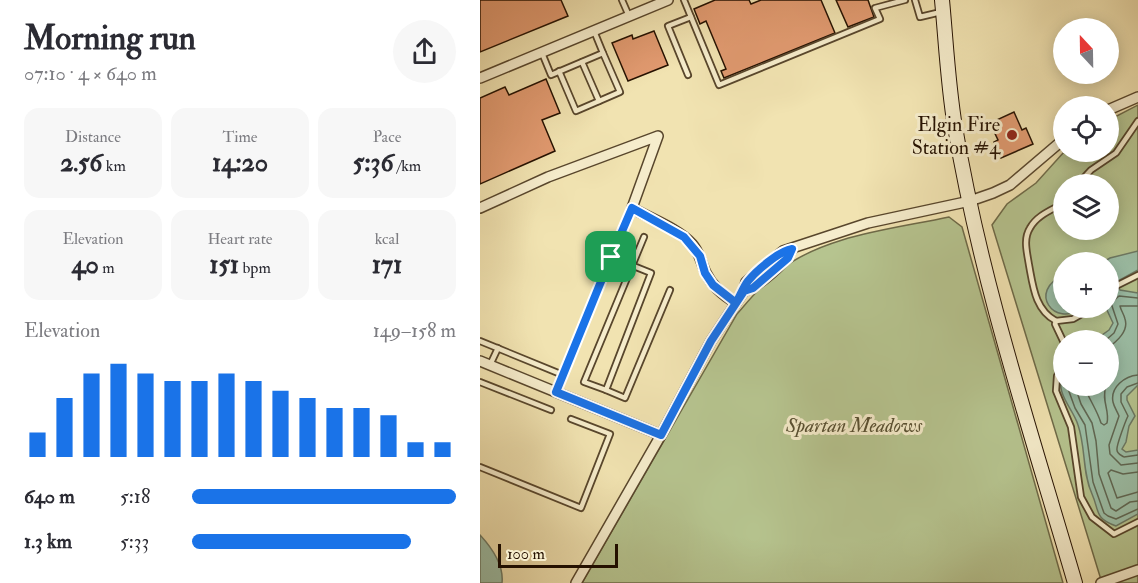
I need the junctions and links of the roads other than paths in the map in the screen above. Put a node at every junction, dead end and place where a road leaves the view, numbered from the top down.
1 (622, 0) edge
2 (668, 0) edge
3 (684, 0) edge
4 (905, 0) edge
5 (915, 0) edge
6 (943, 6) edge
7 (629, 16) junction
8 (691, 17) junction
9 (594, 31) junction
10 (542, 53) junction
11 (603, 53) junction
12 (582, 62) junction
13 (559, 72) junction
14 (688, 75) dead end
15 (480, 78) edge
16 (1138, 97) edge
17 (598, 101) junction
18 (1119, 105) edge
19 (1138, 121) edge
20 (1053, 148) edge
21 (1087, 174) edge
22 (969, 201) junction
23 (480, 208) edge
24 (632, 208) junction
25 (1053, 209) edge
26 (644, 237) dead end
27 (611, 257) junction
28 (633, 265) junction
29 (1138, 274) edge
30 (1119, 285) edge
31 (670, 290) dead end
32 (736, 303) junction
33 (1075, 318) edge
34 (1056, 321) junction
35 (1057, 330) edge
36 (480, 341) edge
37 (498, 348) junction
38 (480, 361) edge
39 (490, 365) junction
40 (563, 375) junction
41 (480, 382) edge
42 (606, 390) junction
43 (556, 392) junction
44 (1058, 396) edge
45 (551, 410) dead end
46 (571, 419) dead end
47 (661, 435) junction
48 (480, 467) edge
49 (1138, 522) edge
50 (1138, 570) edge
51 (576, 583) edge
52 (1075, 583) edge
53 (1101, 583) edge

1 - 7 lane
2 - 7 street
3 - 8 lane
4 - 8 lane
5 - 6 lane
6 - 22 main road
7 - 9 street
8 - 14 lane
9 - 10 street
9 - 11 lane
10 - 13 lane
10 - 15 street
11 - 12 lane
11 - 17 lane
12 - 13 lane
12 - 17 lane
13 - 17 lane
16 - 18 street
19 - 21 lane
20 - 22 street
22 - 32 street
22 - 52 main road
23 - 24 street
24 - 27 lane
24 - 32 street
25 - 34 lane
26 - 28 lane
27 - 28 lane
27 - 40 lane
28 - 42 lane
28 - 42 lane
29 - 30 lane
31 - 42 lane
32 - 47 street
33 - 34 lane
34 - 35 lane
36 - 37 lane
37 - 39 lane
37 - 40 lane
38 - 39 street
39 - 43 street
40 - 43 lane
41 - 45 lane
43 - 47 street
44 - 49 lane
46 - 48 lane
47 - 51 street
50 - 53 street

